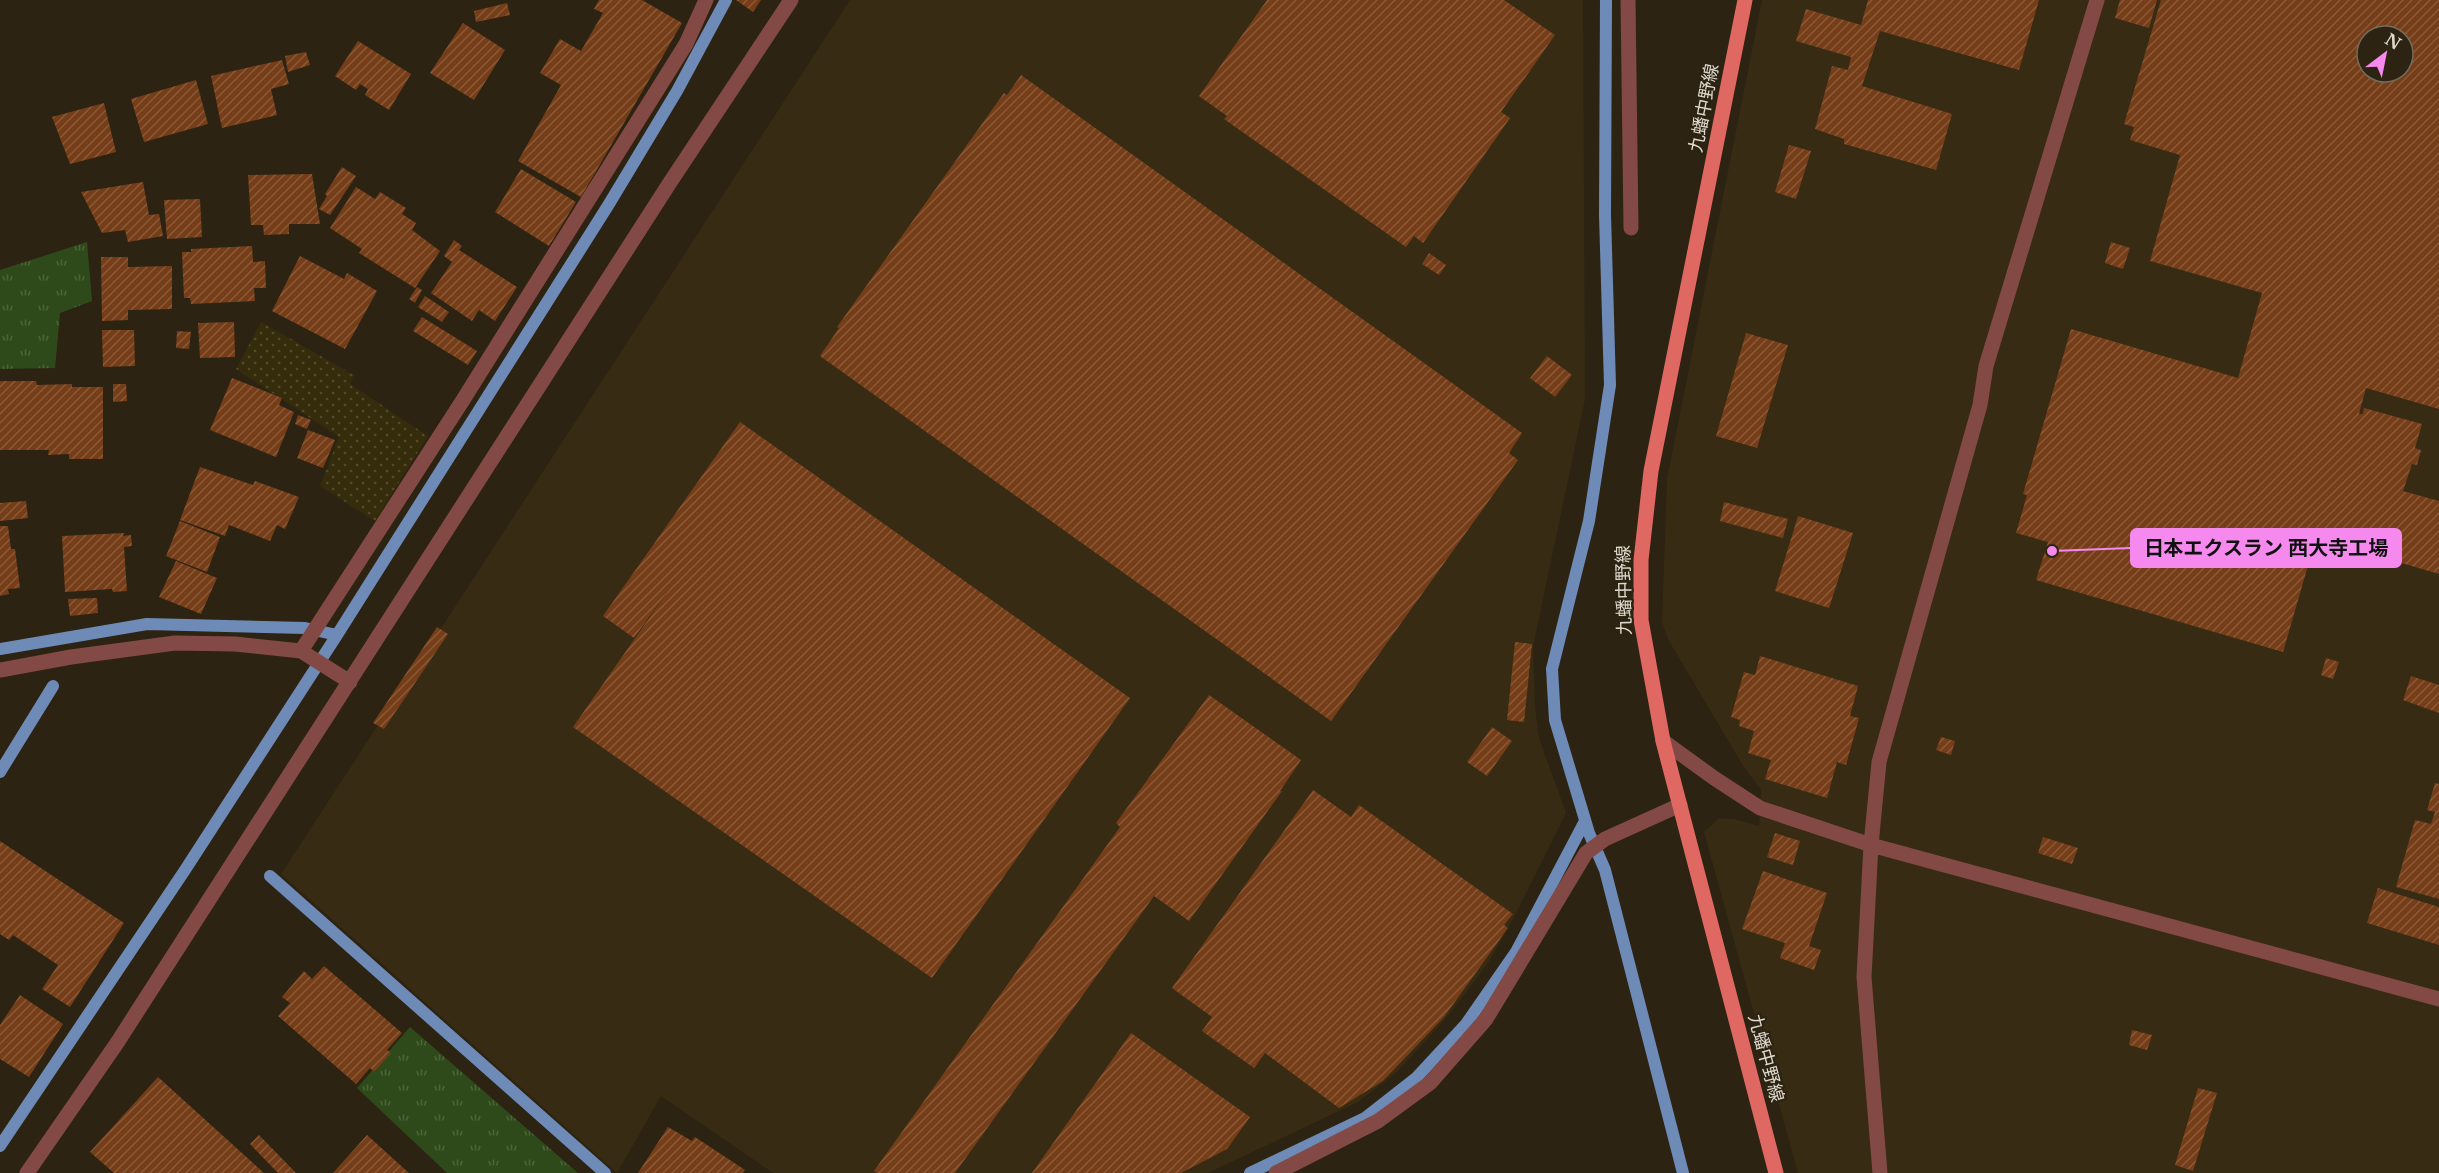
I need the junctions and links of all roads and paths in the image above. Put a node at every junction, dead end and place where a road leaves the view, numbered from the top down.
1 (706, 0) edge
2 (791, 0) edge
3 (1628, 0) edge
4 (1745, 0) edge
5 (2097, 0) edge
6 (1631, 228) dead end
7 (304, 653) junction
8 (0, 670) edge
9 (350, 682) junction
10 (1663, 741) junction
11 (1680, 805) junction
12 (1871, 844) junction
13 (2439, 999) edge
14 (27, 1173) edge
15 (1276, 1173) edge
16 (1776, 1173) edge
17 (1880, 1173) edge

1 - 7 street
2 - 9 street
3 - 6 street
4 - 10 main road, 九蟠中野線
5 - 12 street
7 - 8 street
7 - 9 street
9 - 14 street
10 - 11 main road, 九蟠中野線
10 - 12 street
11 - 15 street
11 - 16 main road, 九蟠中野線
12 - 13 street
12 - 17 street

